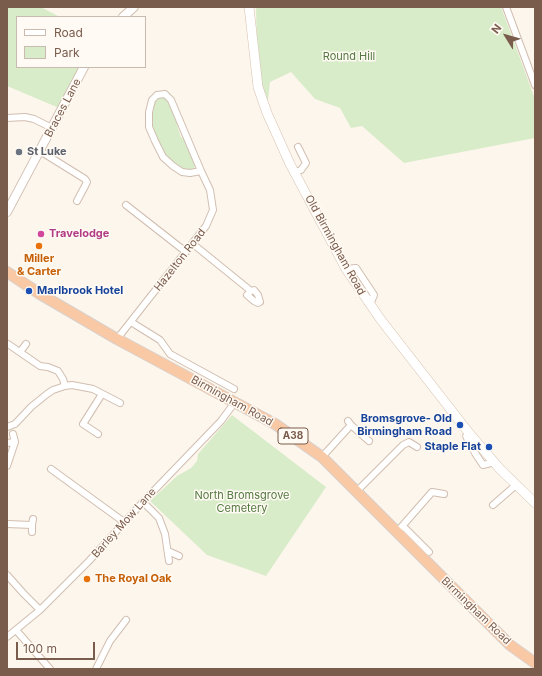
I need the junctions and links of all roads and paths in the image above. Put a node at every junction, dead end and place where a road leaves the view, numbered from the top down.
1 (134, 7) edge
2 (249, 7) edge
3 (506, 7) edge
4 (125, 16) edge
5 (83, 68) edge
6 (535, 85) edge
7 (7, 118) edge
8 (52, 128) junction
9 (298, 147) dead end
10 (40, 151) junction
11 (201, 171) junction
12 (295, 172) junction
13 (77, 202) dead end
14 (126, 205) dead end
15 (7, 212) edge
16 (192, 244) junction
17 (186, 252) junction
18 (7, 272) edge
19 (251, 291) dead end
20 (131, 322) junction
21 (117, 339) junction
22 (8, 344) edge
23 (26, 344) dead end
24 (20, 352) junction
25 (65, 386) junction
26 (234, 389) dead end
27 (102, 394) junction
28 (235, 402) junction
29 (120, 403) dead end
30 (7, 427) edge
31 (13, 434) dead end
32 (98, 434) dead end
33 (369, 441) dead end
34 (15, 442) junction
35 (7, 443) edge
36 (417, 447) dead end
37 (322, 457) junction
38 (7, 466) edge
39 (52, 470) dead end
40 (516, 485) junction
41 (356, 492) junction
42 (444, 494) dead end
43 (143, 502) junction
44 (535, 504) edge
45 (493, 505) dead end
46 (124, 522) junction
47 (7, 524) edge
48 (400, 529) junction
49 (32, 532) dead end
50 (168, 551) junction
51 (429, 552) dead end
52 (179, 556) dead end
53 (168, 561) dead end
54 (7, 575) edge
55 (40, 610) junction
56 (126, 620) dead end
57 (16, 630) junction
58 (7, 637) edge
59 (535, 663) edge
60 (50, 669) edge
61 (96, 669) edge

1 - 4 street
2 - 12 main road, Old Birmingham Road
3 - 6 street
5 - 8 street, Braces Lane
7 - 8 street
8 - 10 street, Braces Lane
9 - 12 street
10 - 13 street
10 - 15 street, Braces Lane
11 - 11 street, Hazelton Road
11 - 16 street, Hazelton Road
12 - 40 main road, Old Birmingham Road
14 - 17 street
16 - 17 street, Hazelton Road
16 - 19 street
17 - 20 street, Hazelton Road
18 - 21 highway, Birmingham Road / A38
20 - 21 street, Hazelton Road
20 - 26 street
21 - 28 highway, Birmingham Road / A38
22 - 24 street
23 - 24 street
24 - 25 street
25 - 27 street
25 - 30 street
27 - 29 street
27 - 32 street
28 - 37 highway, Birmingham Road / A38
28 - 43 street, Barley Mow Lane
31 - 34 street
33 - 37 street
34 - 35 street
34 - 38 street
36 - 41 street
37 - 41 highway, Birmingham Road / A38
39 - 46 street
40 - 44 main road, Old Birmingham Road
40 - 45 street
41 - 48 highway, Birmingham Road / A38
42 - 48 street
43 - 46 street, Barley Mow Lane
43 - 50 street
46 - 55 street, Barley Mow Lane
47 - 49 street
48 - 51 street
48 - 59 highway, Birmingham Road / A38
50 - 52 street
50 - 53 street
54 - 55 street
55 - 57 street, Barley Mow Lane
56 - 61 street
57 - 58 street, Barley Mow Lane
57 - 60 street

